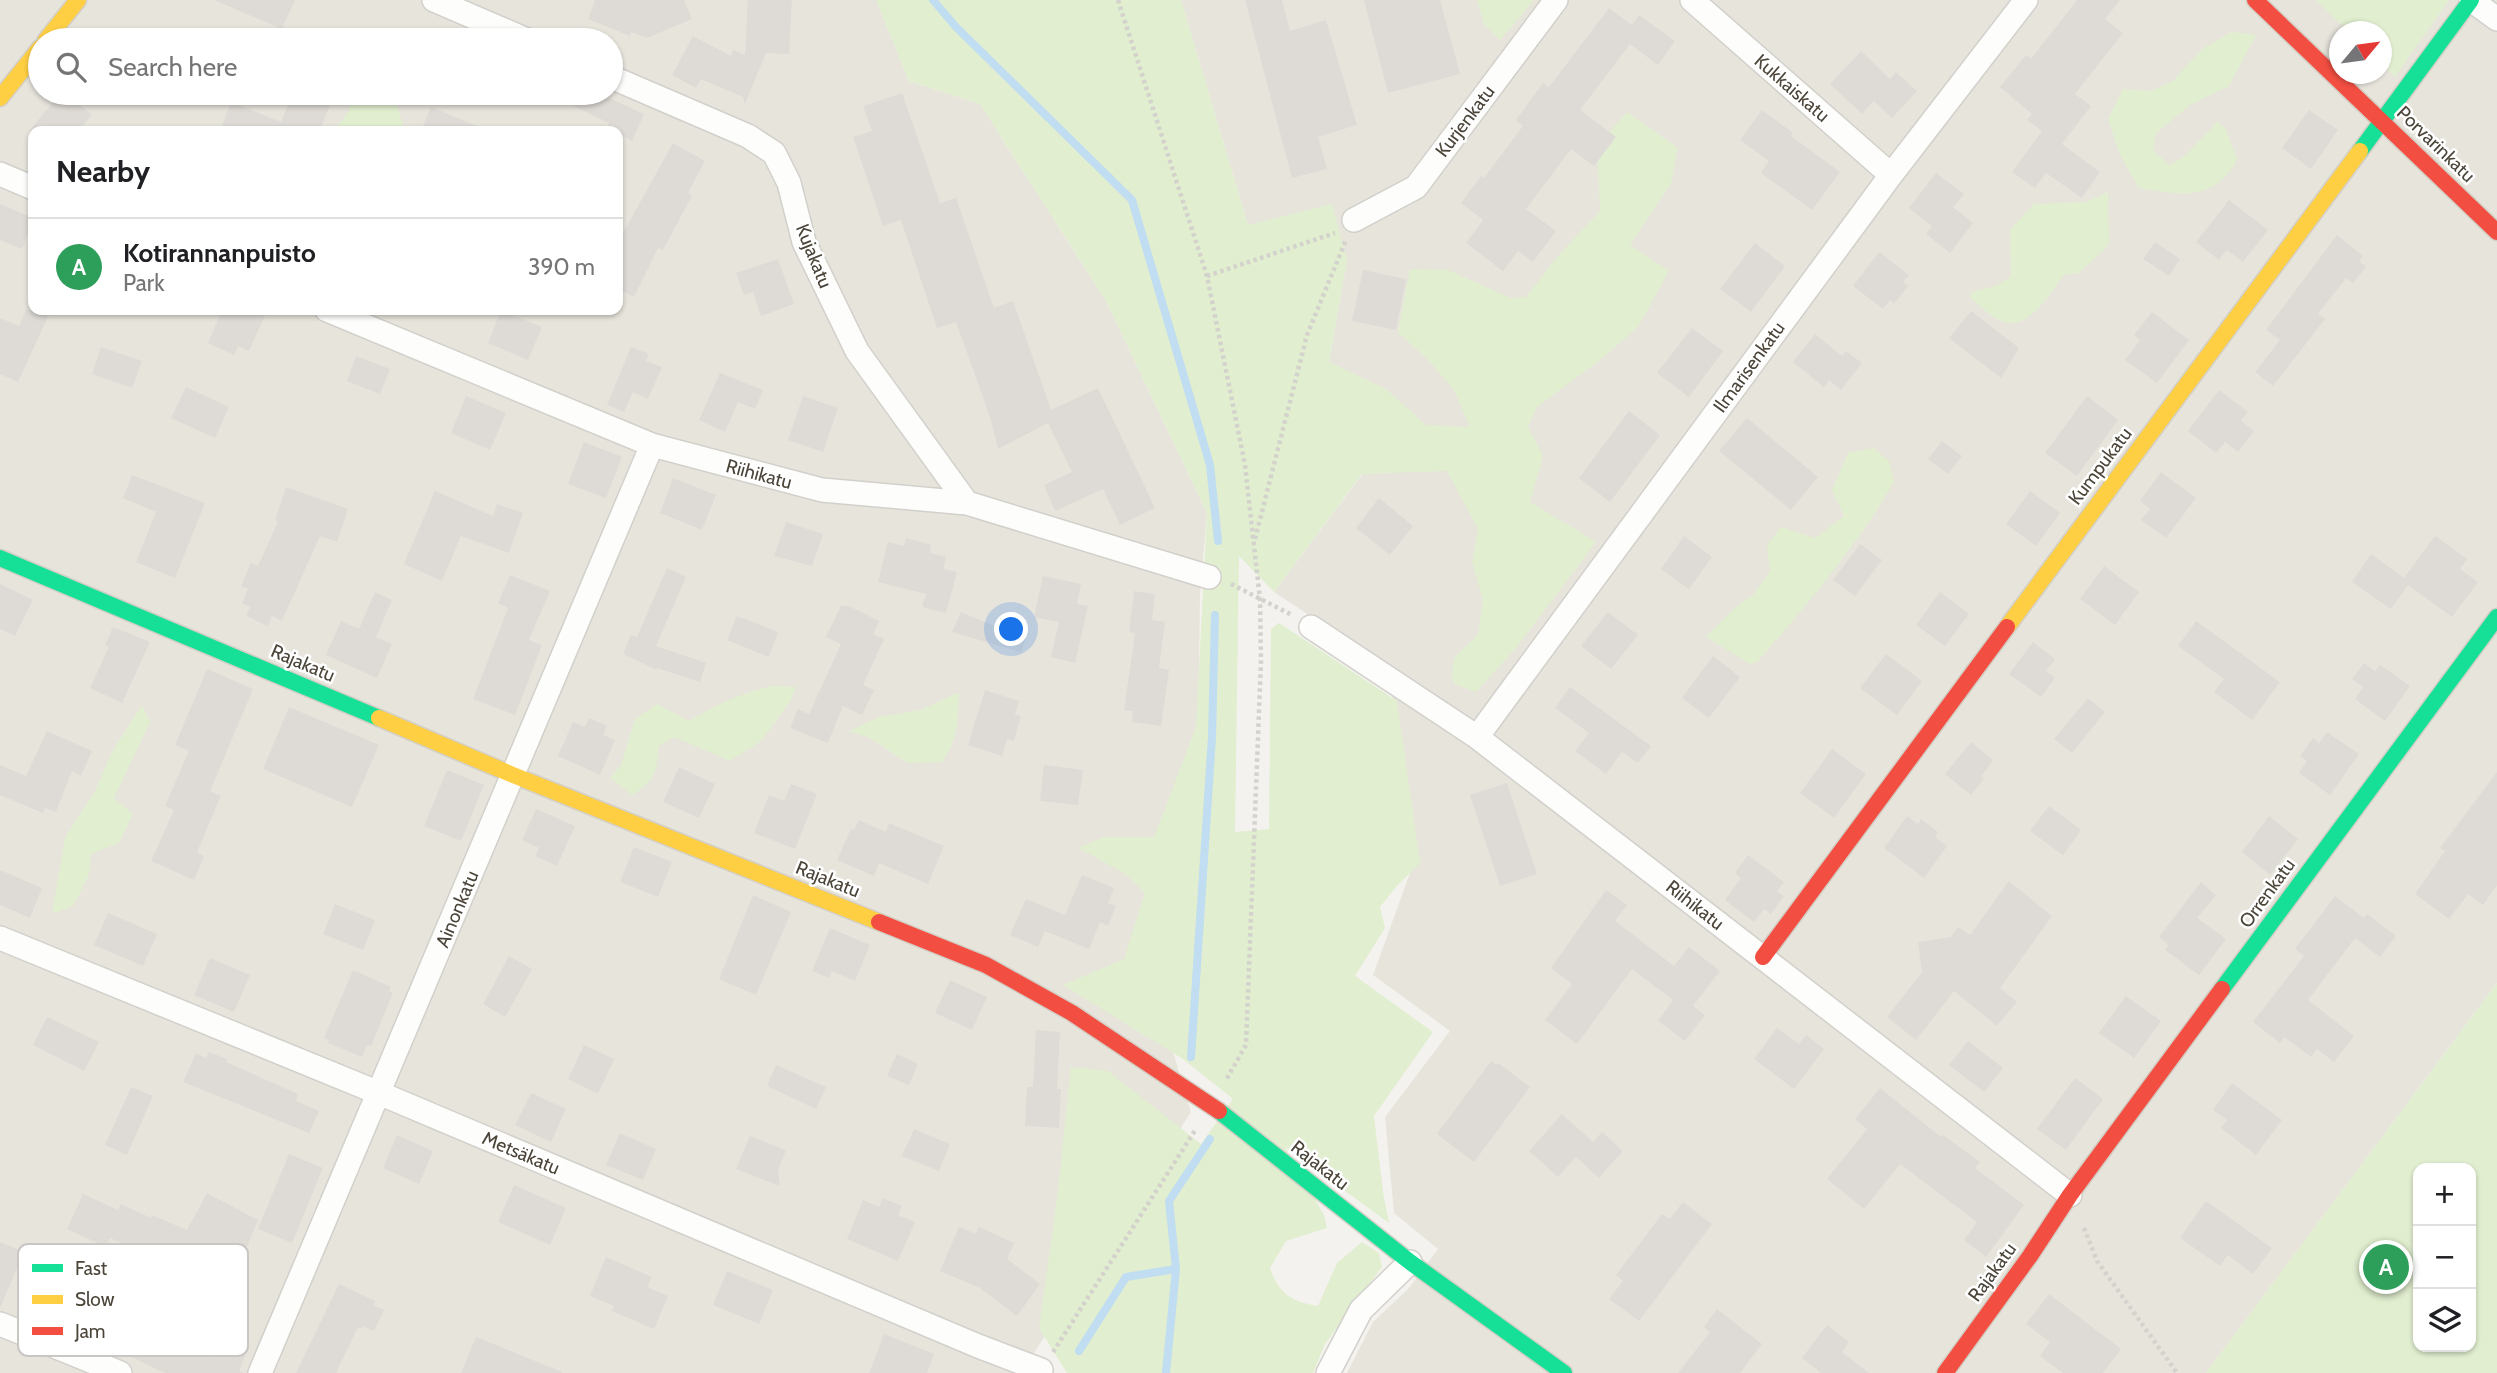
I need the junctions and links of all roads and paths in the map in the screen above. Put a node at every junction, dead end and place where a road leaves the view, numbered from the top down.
1 (78, 0) edge
2 (434, 0) edge
3 (1118, 0) edge
4 (1556, 0) edge
5 (1692, 0) edge
6 (2026, 0) edge
7 (2255, 0) edge
8 (2471, 0) edge
9 (2497, 19) edge
10 (56, 28) edge
11 (499, 28) edge
12 (28, 63) edge
13 (623, 81) edge
14 (0, 98) edge
15 (2383, 121) junction
16 (0, 174) edge
17 (1891, 175) junction
18 (28, 186) edge
19 (1354, 220) junction
20 (2497, 232) edge
21 (1207, 276) junction
22 (339, 315) edge
23 (652, 445) junction
24 (967, 503) junction
25 (1254, 544) junction
26 (0, 558) edge
27 (1209, 577) joint
28 (1259, 599) junction
29 (2497, 617) edge
30 (1311, 627) joint
31 (1477, 737) junction
32 (513, 775) junction
33 (0, 938) edge
34 (1763, 957) junction
35 (379, 1093) junction
36 (1212, 1106) junction
37 (2070, 1195) junction
38 (1410, 1262) junction
39 (0, 1324) edge
40 (18, 1331) edge
41 (78, 1356) edge
42 (1041, 1370) joint
43 (120, 1373) edge
44 (260, 1373) edge
45 (1328, 1373) edge
46 (1564, 1373) edge
47 (1945, 1373) edge
48 (2177, 1373) edge

1 - 10 street
2 - 11 street
3 - 21 path
4 - 19 street, Kurjenkatu
5 - 17 street, Kukkaiskatu
6 - 17 street, Ilmarisenkatu
7 - 15 street, Porvarinkatu
8 - 9 street
8 - 15 street, Kumpukatu
12 - 14 street
13 - 24 street, Kujakatu
15 - 20 street, Porvarinkatu
15 - 34 street, Kumpukatu
16 - 18 street
17 - 31 street, Ilmarisenkatu
19 - 21 path
19 - 25 path
21 - 25 path
22 - 23 street, Riihikatu
23 - 24 street, Riihikatu
23 - 32 street, Ainonkatu
24 - 27 street, Riihikatu
25 - 28 path
26 - 32 street, Rajakatu
27 - 28 path
28 - 30 path
28 - 36 path
29 - 37 street, Orrenkatu
30 - 31 street, Riihikatu
31 - 34 street, Riihikatu
32 - 35 street, Ainonkatu
32 - 36 street, Rajakatu
33 - 35 street, Metsäkatu
34 - 37 street, Riihikatu
35 - 42 street, Metsäkatu
35 - 44 street, Ainonkatu
36 - 38 street, Rajakatu
36 - 42 path
37 - 47 street, Rajakatu
37 - 48 path
38 - 45 street
38 - 46 street, Rajakatu
39 - 40 street
41 - 43 street

